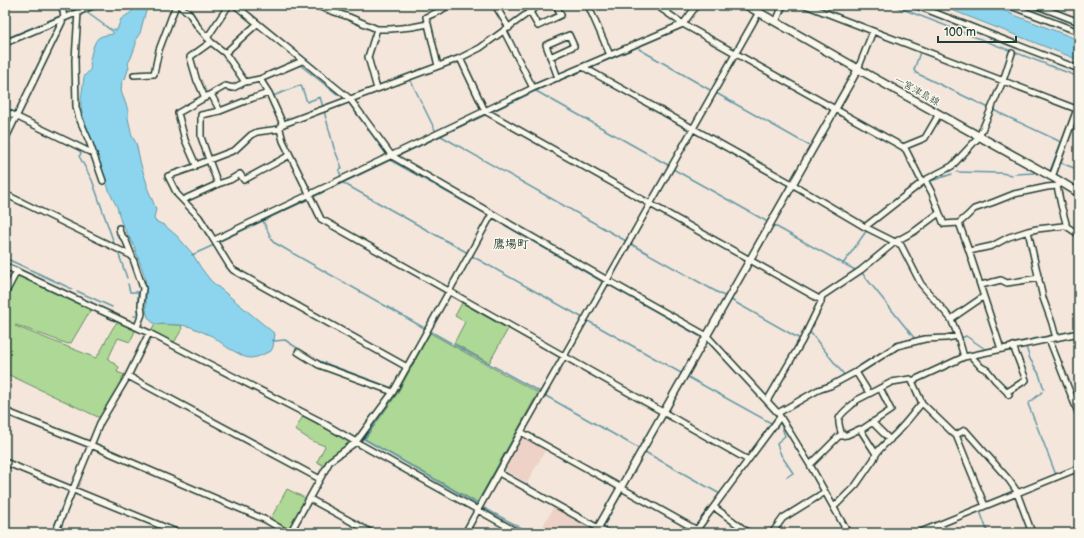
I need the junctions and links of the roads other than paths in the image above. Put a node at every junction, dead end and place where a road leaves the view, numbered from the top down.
1 (62, 5) edge
2 (94, 5) edge
3 (177, 5) edge
4 (229, 5) edge
5 (235, 5) edge
6 (314, 5) edge
7 (448, 5) edge
8 (495, 5) edge
9 (539, 5) edge
10 (556, 5) edge
11 (588, 5) edge
12 (657, 5) edge
13 (697, 5) edge
14 (746, 5) edge
15 (783, 5) edge
16 (805, 5) edge
17 (915, 5) edge
18 (1008, 5) edge
19 (1035, 5) edge
20 (78, 12) junction
21 (530, 12) junction
22 (759, 12) junction
23 (64, 18) junction
24 (776, 22) junction
25 (1079, 22) edge
26 (257, 24) junction
27 (428, 24) junction
28 (683, 24) junction
29 (377, 28) junction
30 (507, 30) junction
31 (873, 32) junction
32 (1079, 32) edge
33 (209, 40) junction
34 (5, 43) edge
35 (225, 53) junction
36 (735, 53) junction
37 (1012, 53) dead end
38 (610, 55) junction
39 (550, 57) junction
40 (460, 58) junction
41 (302, 61) junction
42 (438, 66) junction
43 (582, 67) junction
44 (858, 69) junction
45 (1079, 69) edge
46 (134, 75) dead end
47 (558, 78) junction
48 (260, 79) junction
49 (1003, 81) junction
50 (245, 82) junction
51 (532, 88) junction
52 (377, 89) junction
53 (269, 93) junction
54 (211, 94) junction
55 (205, 98) junction
56 (350, 99) junction
57 (835, 110) junction
58 (1078, 110) edge
59 (5, 111) edge
60 (220, 111) junction
61 (485, 111) junction
62 (939, 114) junction
63 (17, 116) junction
64 (281, 127) junction
65 (693, 129) junction
66 (980, 137) junction
67 (5, 140) edge
68 (903, 147) junction
69 (94, 154) junction
70 (290, 155) junction
71 (392, 156) junction
72 (209, 160) junction
73 (196, 165) junction
74 (1052, 177) junction
75 (103, 181) dead end
76 (924, 181) junction
77 (218, 184) junction
78 (792, 184) junction
79 (1059, 184) junction
80 (1079, 193) edge
81 (5, 194) edge
82 (310, 195) junction
83 (184, 201) junction
84 (650, 204) junction
85 (939, 213) junction
86 (492, 214) junction
87 (959, 223) junction
88 (1066, 226) junction
89 (865, 227) junction
90 (119, 228) dead end
91 (1028, 231) junction
92 (1079, 231) edge
93 (214, 240) junction
94 (894, 242) junction
95 (969, 251) junction
96 (132, 256) junction
97 (750, 259) junction
98 (5, 266) edge
99 (17, 271) junction
100 (1039, 278) junction
101 (607, 280) junction
102 (981, 285) junction
103 (449, 292) junction
104 (5, 294) edge
105 (984, 297) junction
106 (821, 300) junction
107 (951, 319) junction
108 (137, 327) junction
109 (149, 333) junction
110 (1079, 333) edge
111 (707, 336) junction
112 (958, 336) junction
113 (1056, 338) junction
114 (1049, 339) junction
115 (1013, 346) junction
116 (1001, 349) junction
117 (298, 352) dead end
118 (564, 356) junction
119 (971, 356) junction
120 (964, 357) junction
121 (407, 367) junction
122 (856, 372) junction
123 (128, 376) junction
124 (912, 381) junction
125 (880, 388) junction
126 (393, 392) junction
127 (869, 393) junction
128 (767, 401) junction
129 (922, 403) junction
130 (5, 411) edge
131 (664, 412) junction
132 (779, 415) junction
133 (1079, 415) edge
134 (872, 422) junction
135 (861, 430) junction
136 (521, 432) junction
137 (956, 435) junction
138 (842, 436) junction
139 (890, 440) junction
140 (356, 442) junction
141 (91, 445) junction
142 (876, 454) junction
143 (748, 460) junction
144 (5, 462) edge
145 (810, 465) junction
146 (1079, 468) edge
147 (499, 473) junction
148 (320, 479) junction
149 (621, 487) junction
150 (72, 490) junction
151 (824, 492) junction
152 (1017, 493) junction
153 (310, 499) junction
154 (985, 506) junction
155 (714, 507) junction
156 (834, 507) junction
157 (478, 511) junction
158 (941, 524) junction
159 (597, 531) edge
160 (696, 532) edge
161 (55, 533) edge
162 (179, 533) edge
163 (289, 533) edge
164 (372, 533) edge
165 (465, 533) edge
166 (519, 533) edge
167 (607, 533) edge
168 (749, 533) edge
169 (772, 533) edge
170 (848, 533) edge
171 (918, 533) edge
172 (944, 533) edge
173 (1032, 533) edge

1 - 23 street
2 - 20 street
3 - 33 street
3 - 46 street
4 - 33 street
5 - 26 street
6 - 29 street
7 - 27 street
8 - 30 street
9 - 21 street
10 - 21 street
11 - 38 street
12 - 28 street
13 - 28 street
14 - 22 main road, 一宮津島線
15 - 24 street
16 - 31 street
17 - 45 street
18 - 32 street
19 - 25 street
20 - 23 street
20 - 69 street
21 - 30 street
22 - 24 main road, 一宮津島線
22 - 36 street
23 - 34 street
23 - 63 street
24 - 44 main road, 一宮津島線
26 - 35 street
26 - 41 street
27 - 29 street
27 - 42 street
28 - 36 street
28 - 38 street
29 - 52 street
30 - 40 street
30 - 51 street
31 - 44 street
31 - 49 street
33 - 35 street
33 - 55 street
35 - 50 street
36 - 57 street
36 - 65 street
37 - 49 street
38 - 43 street
39 - 39 street
39 - 47 street
40 - 42 street
40 - 61 street
41 - 48 street
41 - 56 street
42 - 52 street
43 - 47 street
43 - 65 street
44 - 57 street
44 - 62 main road, 一宮津島線
47 - 51 street
48 - 50 street
48 - 53 street
49 - 58 street
49 - 66 street
50 - 54 street
51 - 61 street
52 - 56 street
53 - 60 street
53 - 64 street
54 - 55 street
54 - 60 street
55 - 73 street
56 - 64 street
56 - 71 street
57 - 68 street
57 - 78 street
58 - 74 street
59 - 63 street
60 - 72 street
61 - 71 street
61 - 84 street
62 - 66 main road, 一宮津島線
62 - 68 street
63 - 67 street
63 - 69 street
64 - 70 street
64 - 72 street
65 - 78 street
65 - 84 street
66 - 74 main road, 一宮津島線
66 - 76 street
68 - 76 street
69 - 75 street
70 - 77 street
70 - 82 street
71 - 82 street
71 - 86 street
72 - 73 street
72 - 77 street
73 - 83 street
74 - 79 main road, 一宮津島線
76 - 85 street
76 - 89 street
77 - 83 street
78 - 89 street
78 - 97 street
79 - 80 main road, 一宮津島線
79 - 87 street
79 - 88 street
81 - 96 street
82 - 93 street
82 - 103 street
83 - 93 street
84 - 97 street
84 - 101 street
85 - 87 street
85 - 94 street
86 - 101 street
86 - 103 street
87 - 95 street
88 - 91 street
88 - 92 street
89 - 94 street
90 - 96 street
91 - 95 street
91 - 100 street
93 - 121 street
94 - 106 street
94 - 107 street
95 - 102 street
96 - 108 street
97 - 106 street
97 - 111 street
98 - 99 street
99 - 104 street
99 - 108 street
100 - 102 street
100 - 113 street
101 - 111 street
101 - 118 street
102 - 105 street
103 - 118 street
103 - 121 street
105 - 107 street
105 - 116 street
106 - 128 street
107 - 112 street
108 - 109 street
109 - 123 street
109 - 140 street
110 - 113 street
111 - 128 street
111 - 131 street
112 - 120 street
112 - 122 street
113 - 114 street
114 - 115 street
114 - 133 street
115 - 116 street
115 - 119 street
116 - 119 street
117 - 126 street
118 - 131 street
118 - 136 street
119 - 120 street
120 - 124 street
121 - 126 street
122 - 127 street
122 - 132 street
123 - 141 street
123 - 148 street
124 - 125 street
124 - 129 street
125 - 127 street
125 - 134 street
126 - 140 street
127 - 138 street
128 - 132 street
129 - 137 street
129 - 139 street
130 - 141 street
131 - 143 street
131 - 149 street
132 - 143 street
132 - 145 street
134 - 135 street
134 - 139 street
135 - 138 street
135 - 142 street
136 - 147 street
136 - 149 street
137 - 152 street
137 - 154 street
138 - 145 street
139 - 142 street
140 - 148 street
140 - 157 street
141 - 150 street
141 - 163 street
142 - 156 street
143 - 155 street
144 - 150 street
145 - 151 street
146 - 152 street
147 - 157 street
147 - 159 street
148 - 153 street
149 - 159 street
149 - 160 street
150 - 161 street
150 - 162 street
151 - 156 street
151 - 169 street
152 - 154 street
152 - 173 street
153 - 163 street
153 - 164 street
154 - 158 street
155 - 160 street
155 - 168 street
156 - 170 street
157 - 165 street
157 - 166 street
158 - 171 street
158 - 172 street
159 - 167 street

